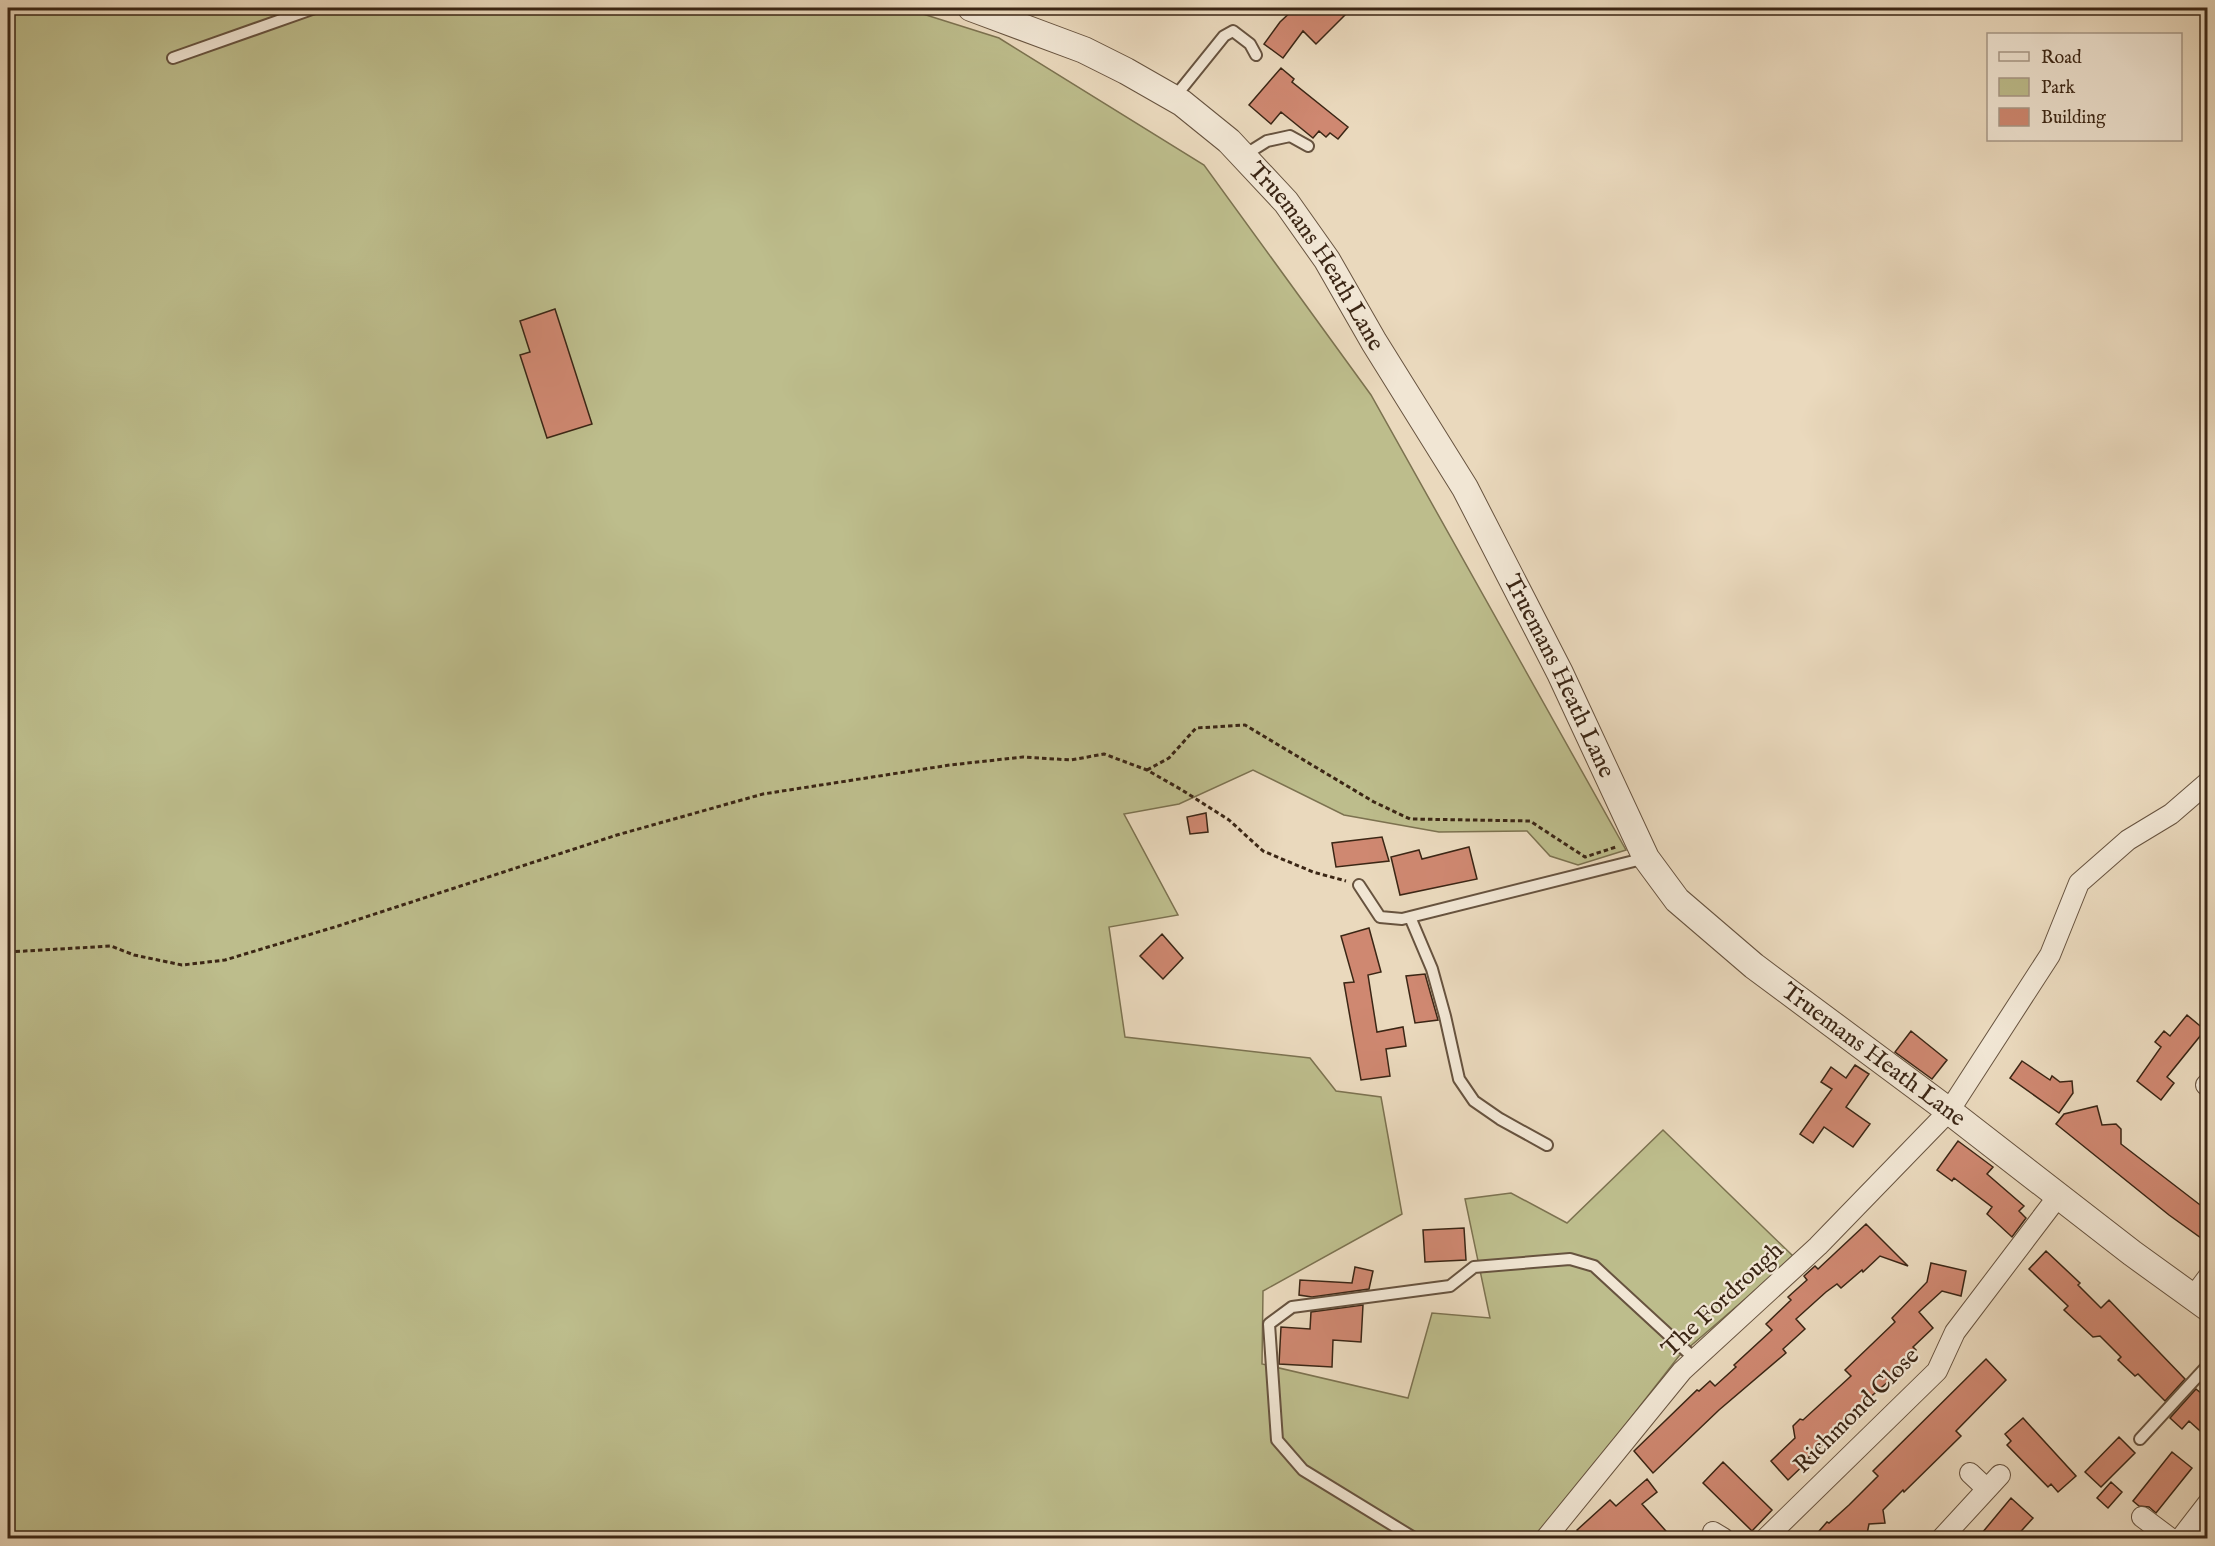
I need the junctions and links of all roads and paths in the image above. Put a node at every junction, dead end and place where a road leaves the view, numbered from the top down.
1 (315, 8) edge
2 (971, 8) edge
3 (1256, 55) dead end
4 (173, 58) dead end
5 (1173, 98) junction
6 (1308, 146) dead end
7 (1243, 156) junction
8 (1147, 770) junction
9 (2208, 782) edge
10 (1621, 845) dead end
11 (1646, 858) junction
12 (1359, 885) joint
13 (1410, 917) junction
14 (8, 952) edge
15 (1949, 1111) junction
16 (1546, 1145) dead end
17 (2059, 1196) junction
18 (2203, 1294) edge
19 (1695, 1359) junction
20 (2208, 1365) edge
21 (2140, 1439) dead end
22 (1970, 1473) dead end
23 (2208, 1503) edge
24 (2142, 1517) dead end
25 (1414, 1539) edge
26 (1546, 1539) edge
27 (1766, 1539) edge
28 (1942, 1539) edge
29 (2170, 1539) edge
30 (2181, 1539) edge

1 - 4 lane
2 - 5 street, Truemans Heath Lane
3 - 5 lane
5 - 7 street, Truemans Heath Lane
6 - 7 lane
7 - 11 street, Truemans Heath Lane
8 - 10 path
8 - 12 path
8 - 14 path
9 - 15 street, The Fordrough
11 - 13 lane
11 - 15 street, Truemans Heath Lane
12 - 13 lane
13 - 16 lane
15 - 17 street, Truemans Heath Lane
15 - 19 street, The Fordrough
17 - 18 street, Truemans Heath Lane
17 - 27 street, Richmond Close
19 - 25 lane
19 - 26 street, The Fordrough
20 - 21 lane
22 - 28 street
23 - 30 street
24 - 29 street

